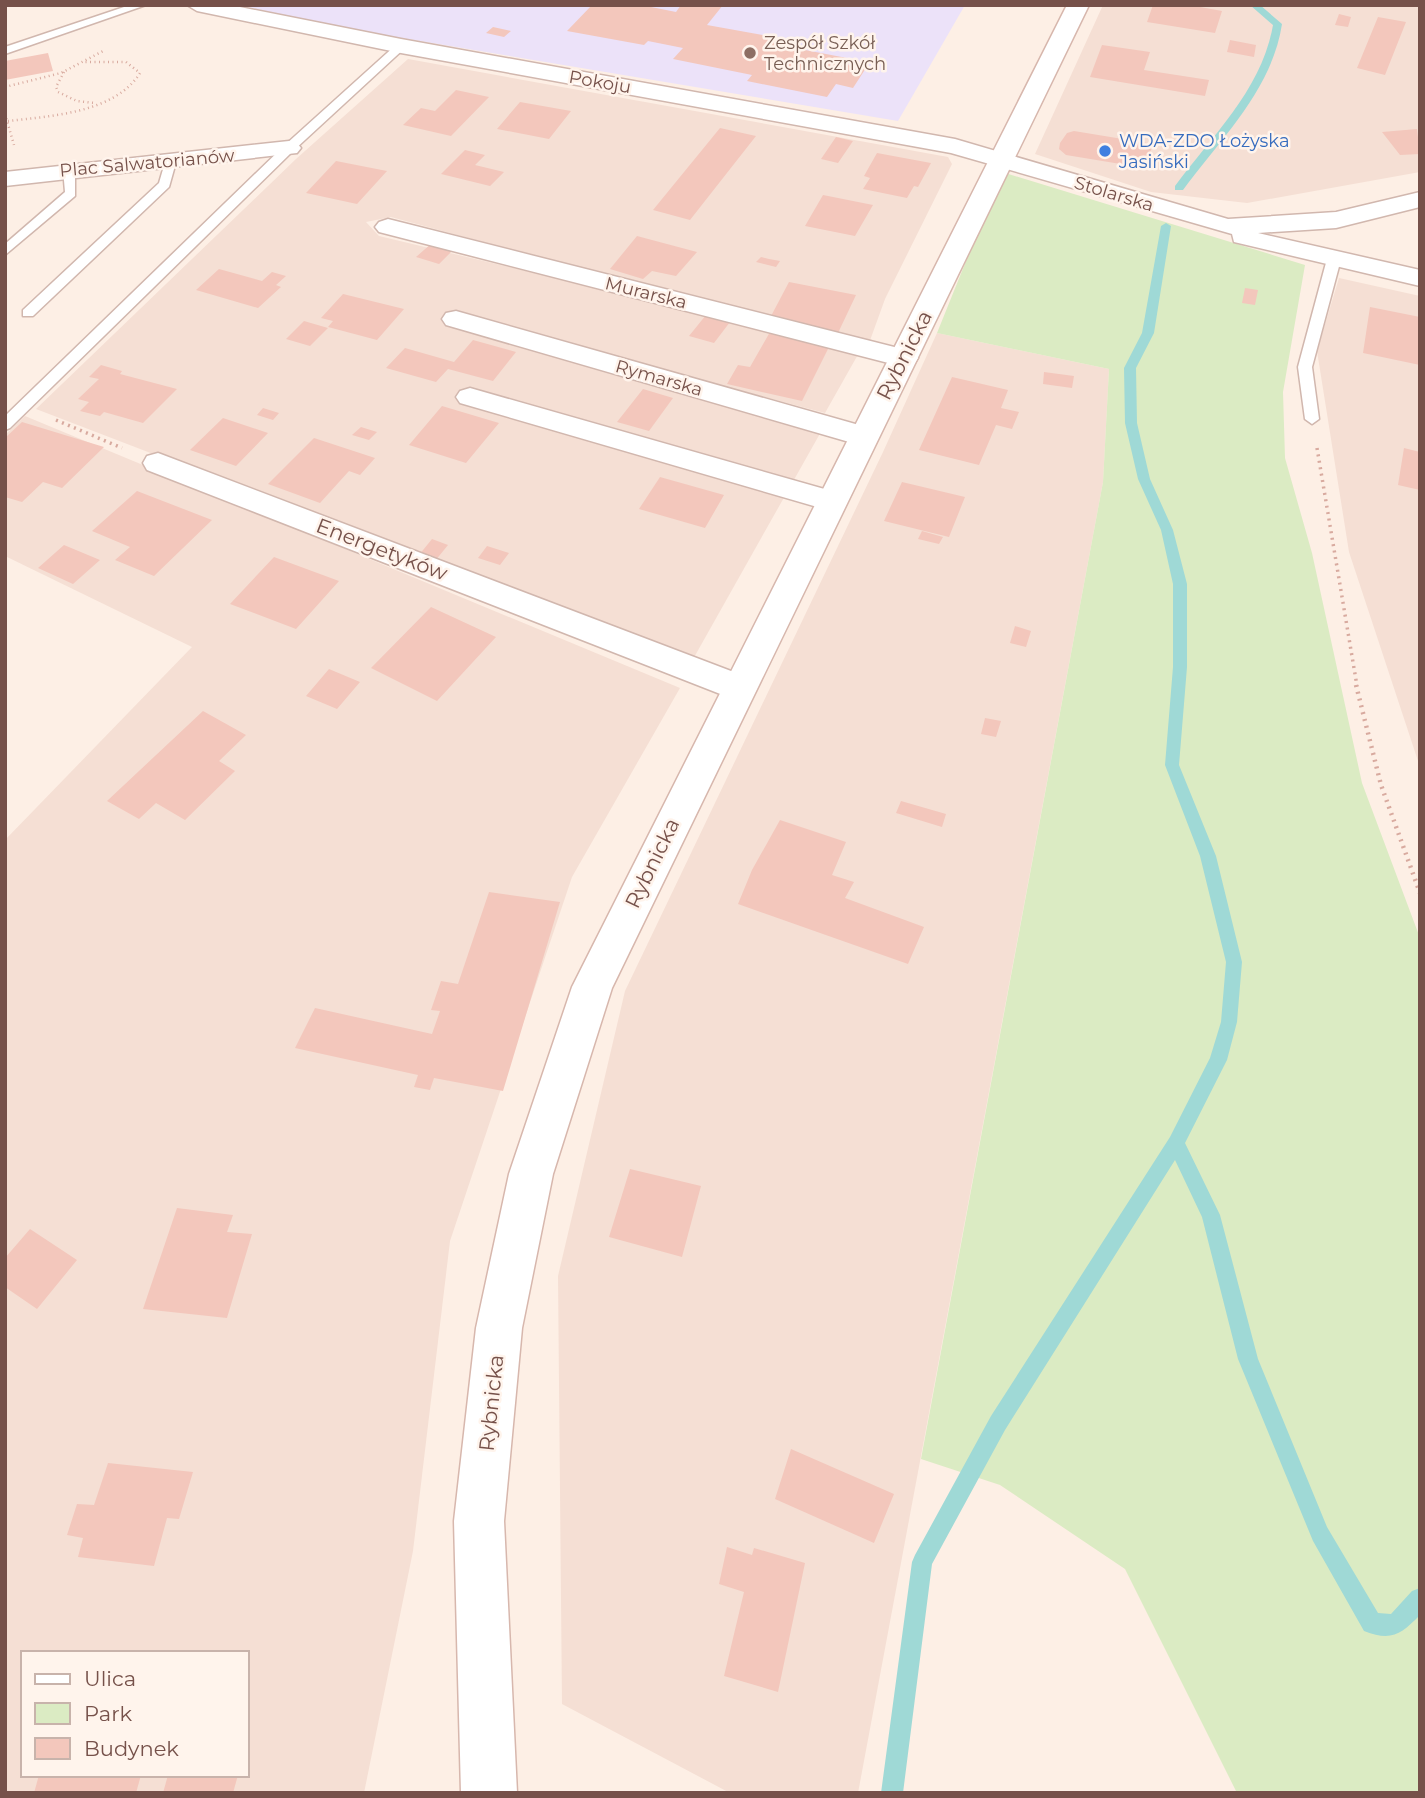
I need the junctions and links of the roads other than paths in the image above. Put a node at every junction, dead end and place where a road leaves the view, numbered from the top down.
1 (142, 5) edge
2 (197, 5) edge
3 (1078, 5) edge
4 (401, 46) junction
5 (5, 51) edge
6 (289, 148) junction
7 (1002, 160) junction
8 (170, 162) junction
9 (69, 169) junction
10 (5, 178) edge
11 (1420, 199) edge
12 (1336, 220) junction
13 (388, 227) dead end
14 (1227, 227) junction
15 (5, 251) edge
16 (1334, 259) junction
17 (1420, 278) edge
18 (28, 313) dead end
19 (456, 319) dead end
20 (904, 358) junction
21 (470, 397) dead end
22 (1312, 419) road end
23 (5, 425) edge
24 (863, 436) junction
25 (158, 463) road end
26 (831, 501) junction
27 (740, 688) junction
28 (489, 1793) edge

1 - 5 lane
2 - 4 street, Pokoju
3 - 7 street, Rybnicka
4 - 6 lane
4 - 7 street, Pokoju
6 - 8 street, Plac Salwatorianów
6 - 23 lane
7 - 14 street, Stolarska
7 - 20 street, Rybnicka
8 - 9 street, Plac Salwatorianów
8 - 18 lane
9 - 10 street, Plac Salwatorianów
9 - 15 lane
11 - 12 street, Stolarska
12 - 14 street, Stolarska
12 - 16 street
13 - 20 street, Murarska
14 - 16 street, Stolarska
16 - 17 street, Stolarska
16 - 22 lane
19 - 24 street, Rymarska
20 - 24 street, Rybnicka
21 - 26 street
24 - 26 street, Rybnicka
25 - 27 street, Energetyków
26 - 27 street, Rybnicka
27 - 28 street, Rybnicka

